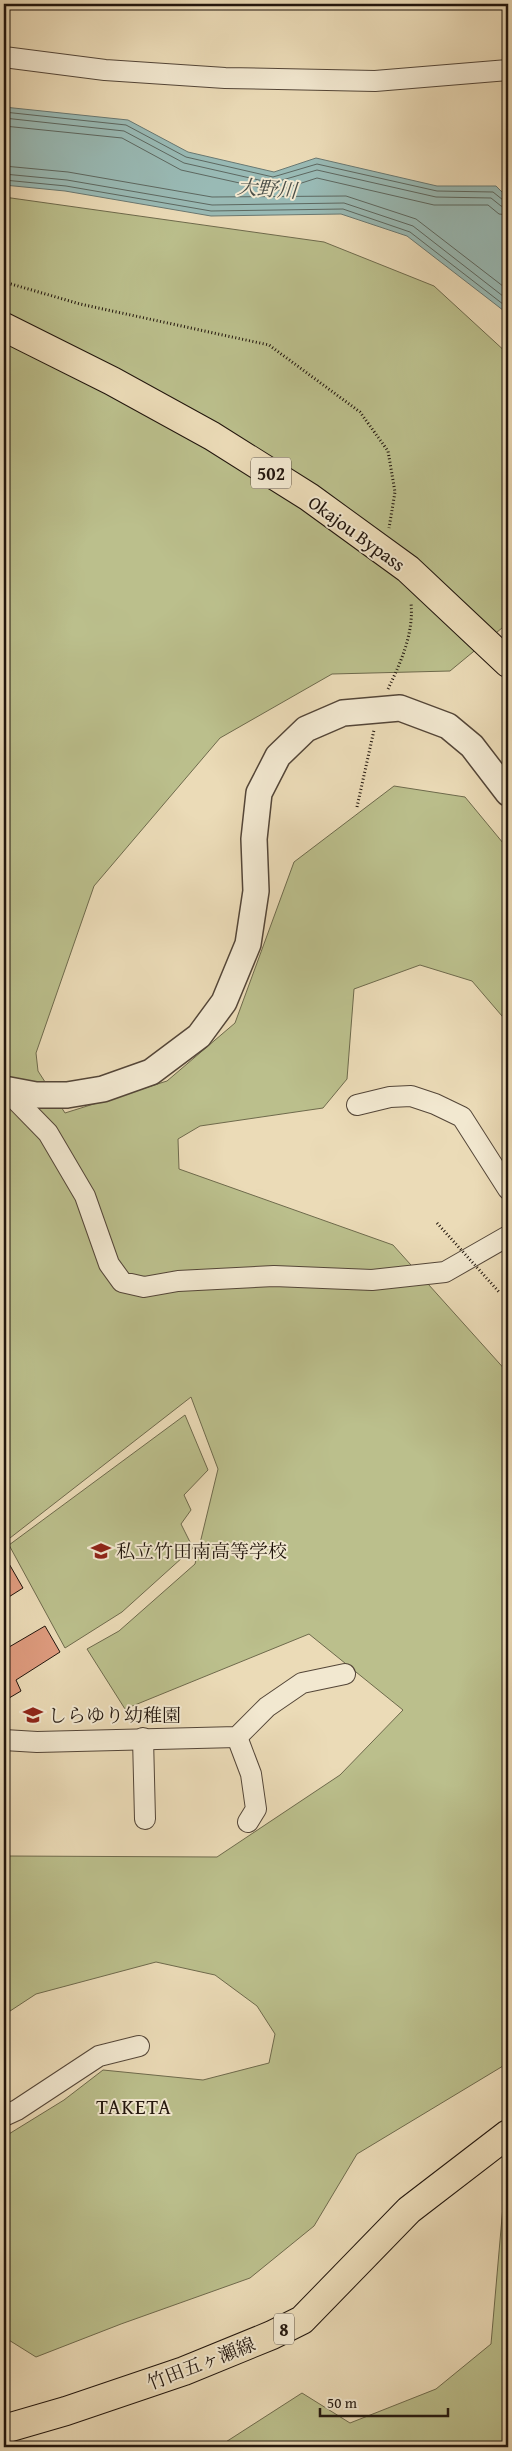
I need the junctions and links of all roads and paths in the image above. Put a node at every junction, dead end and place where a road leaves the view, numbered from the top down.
1 (4, 57) edge
2 (508, 70) edge
3 (4, 282) edge
4 (4, 326) edge
5 (388, 530) dead end
6 (408, 569) junction
7 (508, 663) edge
8 (378, 710) junction
9 (508, 793) edge
10 (357, 807) dead end
11 (5, 1090) edge
12 (357, 1105) dead end
13 (508, 1189) edge
14 (437, 1222) dead end
15 (508, 1236) edge
16 (500, 1293) dead end
17 (345, 1674) dead end
18 (237, 1737) junction
19 (144, 1738) junction
20 (4, 1740) edge
21 (145, 1819) dead end
22 (248, 1822) dead end
23 (139, 2046) dead end
24 (4, 2116) edge
25 (508, 2134) edge
26 (4, 2429) edge

1 - 2 street
3 - 5 path
4 - 6 main road, Okajou Bypass / 502
6 - 7 main road, Okajou Bypass / 502
6 - 8 path
8 - 9 street
8 - 10 path
8 - 11 street
11 - 15 street
12 - 13 street
14 - 16 path, bridge
17 - 18 street
18 - 19 street
18 - 22 street
19 - 20 street
19 - 21 street
23 - 24 street
25 - 26 main road, 竹田五ヶ瀬線 / 8

